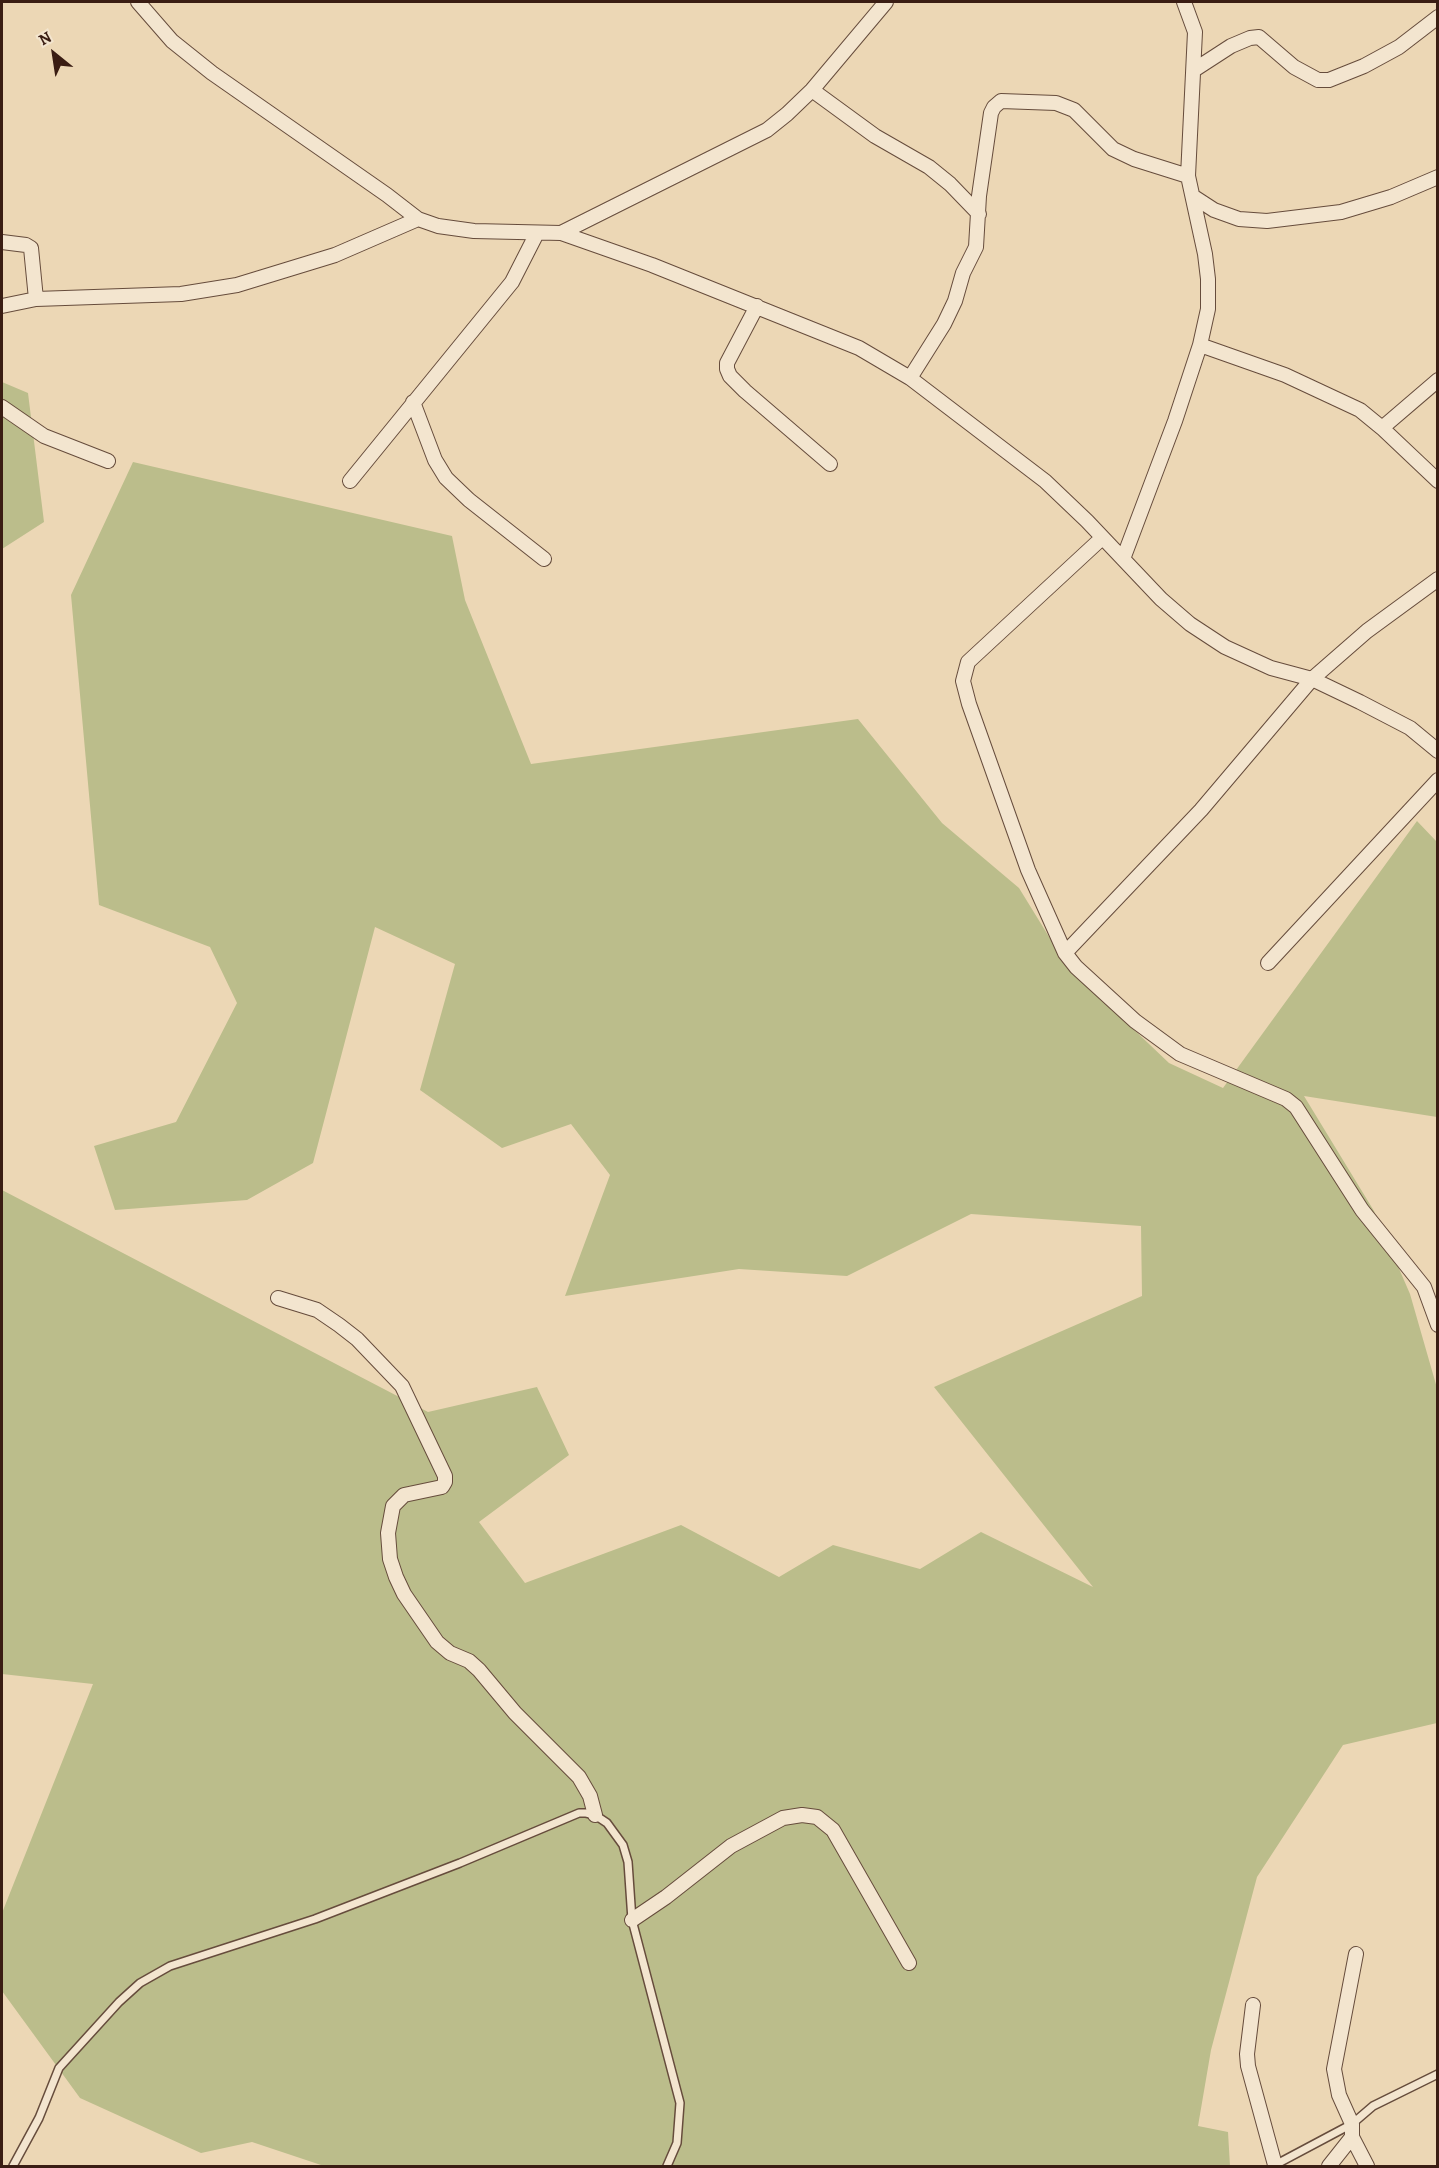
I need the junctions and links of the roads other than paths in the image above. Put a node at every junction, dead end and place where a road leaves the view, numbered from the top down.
1 (138, 2) edge
2 (886, 2) edge
3 (1184, 2) edge
4 (1437, 17) edge
5 (1194, 70) junction
6 (812, 90) junction
7 (1188, 176) junction
8 (1437, 177) edge
9 (1194, 197) junction
10 (979, 214) junction
11 (418, 219) junction
12 (537, 232) junction
13 (561, 233) junction
14 (2, 242) edge
15 (36, 299) junction
16 (2, 306) edge
17 (757, 306) junction
18 (1200, 345) junction
19 (910, 378) junction
20 (1437, 380) edge
21 (413, 402) junction
22 (2, 407) edge
23 (1383, 428) junction
24 (108, 461) dead end
25 (830, 464) dead end
26 (350, 481) dead end
27 (1437, 481) edge
28 (1102, 538) junction
29 (544, 559) dead end
30 (1123, 559) junction
31 (1437, 579) edge
32 (1312, 680) junction
33 (1437, 751) edge
34 (1437, 780) edge
35 (1065, 953) junction
36 (1268, 963) dead end
37 (278, 1298) dead end
38 (1436, 1309) edge
39 (1437, 1325) edge
40 (595, 1815) junction
41 (632, 1920) junction
42 (1356, 1954) dead end
43 (909, 1963) dead end
44 (1252, 2005) dead end
45 (1437, 2074) edge
46 (1352, 2131) junction
47 (13, 2166) edge
48 (667, 2166) edge
49 (1274, 2166) edge
50 (1329, 2166) edge
51 (1367, 2166) edge

1 - 11 street
2 - 6 street
3 - 5 street
4 - 5 street
5 - 7 street
6 - 10 street
6 - 13 street
7 - 9 street
7 - 10 street
8 - 9 street
9 - 18 street
10 - 19 street
11 - 12 street
11 - 15 street
12 - 13 street
12 - 21 street
13 - 17 street
14 - 15 street
15 - 16 street
17 - 19 street
17 - 25 street
18 - 23 street
18 - 30 street
19 - 28 street
20 - 23 street
21 - 26 street
21 - 29 street
22 - 24 street
23 - 27 street
28 - 30 street
28 - 35 street
30 - 32 street
31 - 32 street
32 - 33 street
32 - 35 street
34 - 36 street
35 - 38 street
37 - 40 street
38 - 39 street
40 - 41 lane
40 - 47 lane
41 - 43 street
41 - 48 lane
42 - 46 street
44 - 49 street
45 - 46 lane
46 - 49 lane
46 - 50 street
46 - 51 street

